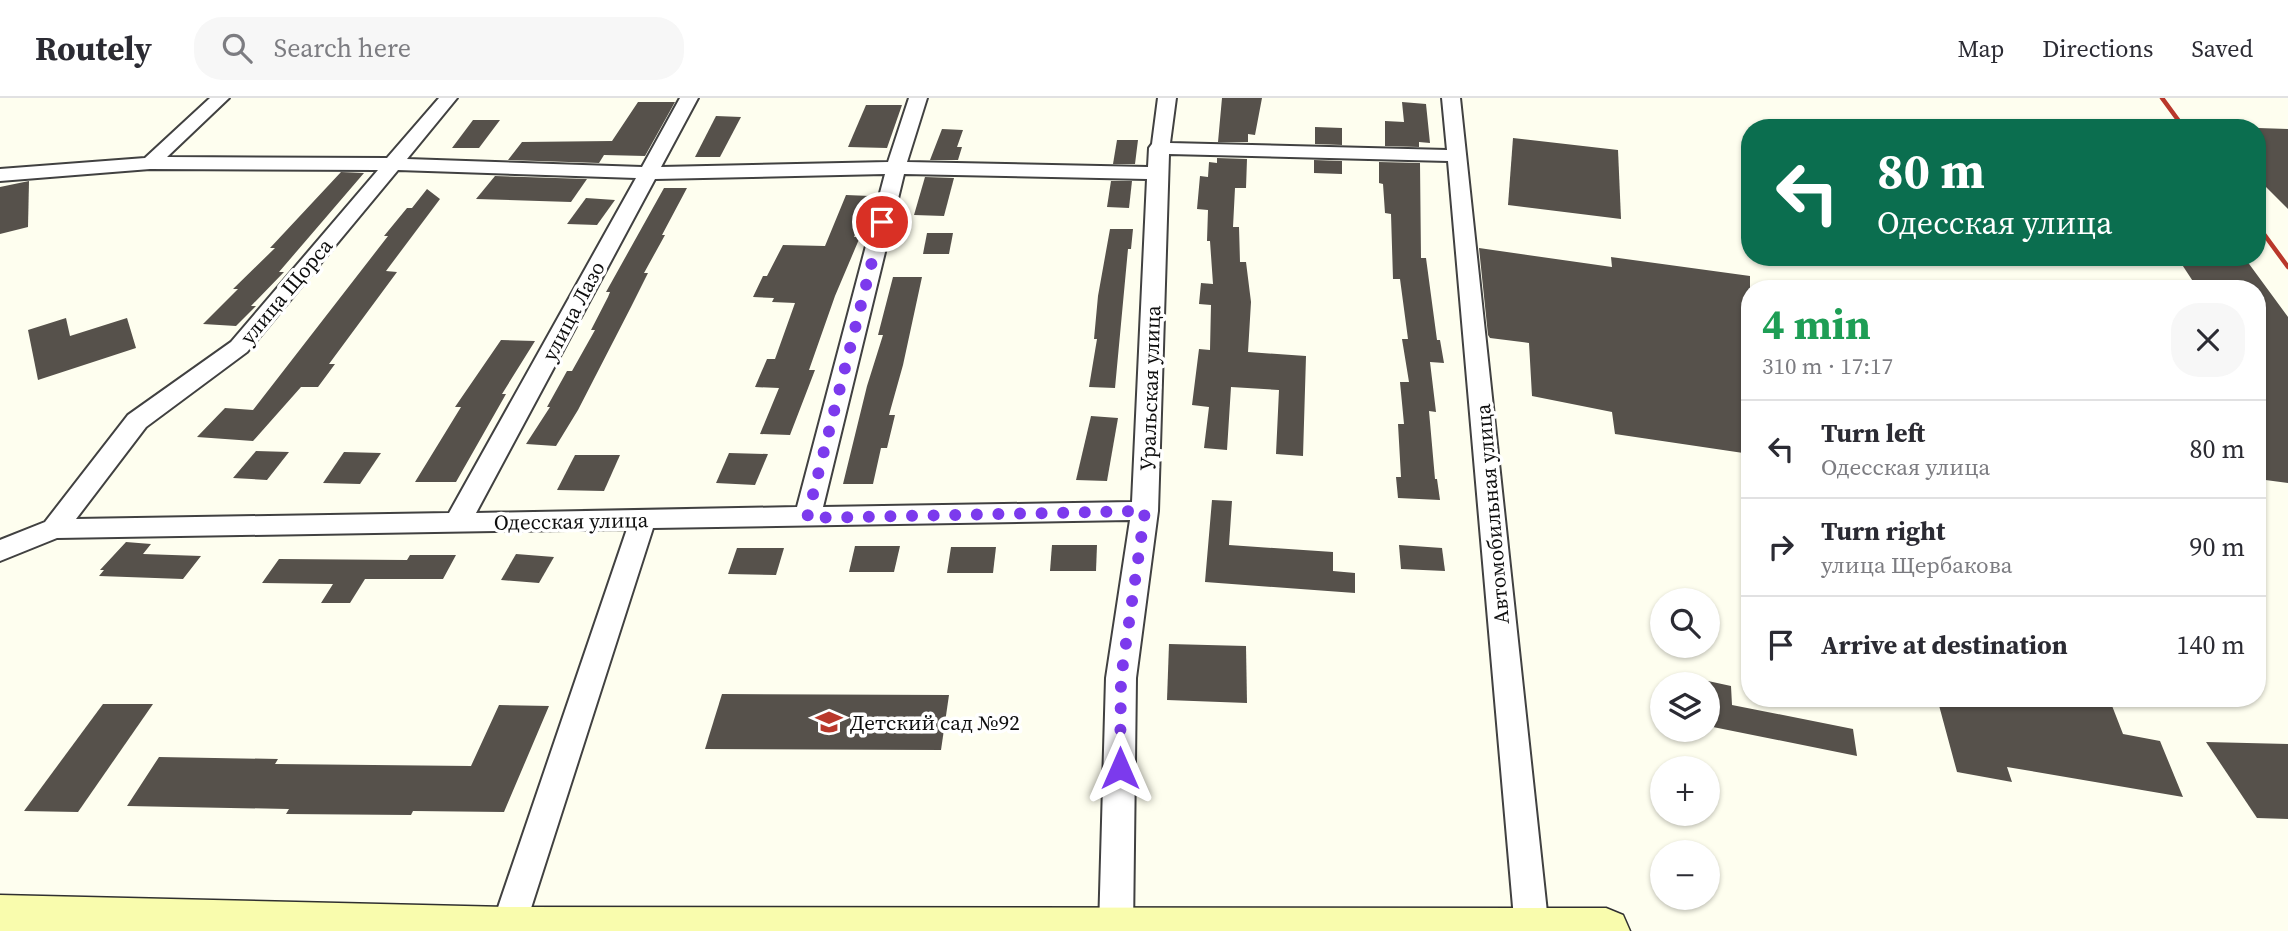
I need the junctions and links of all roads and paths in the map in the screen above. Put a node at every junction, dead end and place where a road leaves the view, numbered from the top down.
1 (220, 98) edge
2 (449, 98) edge
3 (689, 98) edge
4 (918, 98) edge
5 (1167, 98) edge
6 (1451, 98) edge
7 (1457, 156) junction
8 (1158, 161) junction
9 (150, 163) junction
10 (392, 164) junction
11 (896, 169) junction
12 (648, 173) junction
13 (0, 175) edge
14 (1145, 511) junction
15 (807, 518) junction
16 (643, 520) junction
17 (457, 523) junction
18 (54, 529) junction
19 (0, 551) edge
20 (0, 918) edge
21 (1116, 929) edge
22 (507, 930) edge
23 (1532, 930) edge
24 (1606, 931) edge

1 - 9 street
2 - 10 street, улица Щорса
3 - 12 street, улица Лазо
4 - 11 street
5 - 8 street, Уральская улица
6 - 7 street, Автомобильная улица
7 - 8 street
7 - 23 street, Автомобильная улица
8 - 11 street
8 - 14 street, Уральская улица
9 - 10 street
9 - 13 street
10 - 12 street
10 - 18 street, улица Щорса
11 - 12 street
11 - 15 street
12 - 17 street, улица Лазо
14 - 15 street, Одесская улица
14 - 21 street, Уральская улица
15 - 16 street, Одесская улица
16 - 17 street, Одесская улица
16 - 22 street
17 - 18 street, Одесская улица
18 - 19 street, Одесская улица
20 - 22 main road
21 - 22 main road
21 - 23 main road
23 - 24 main road

